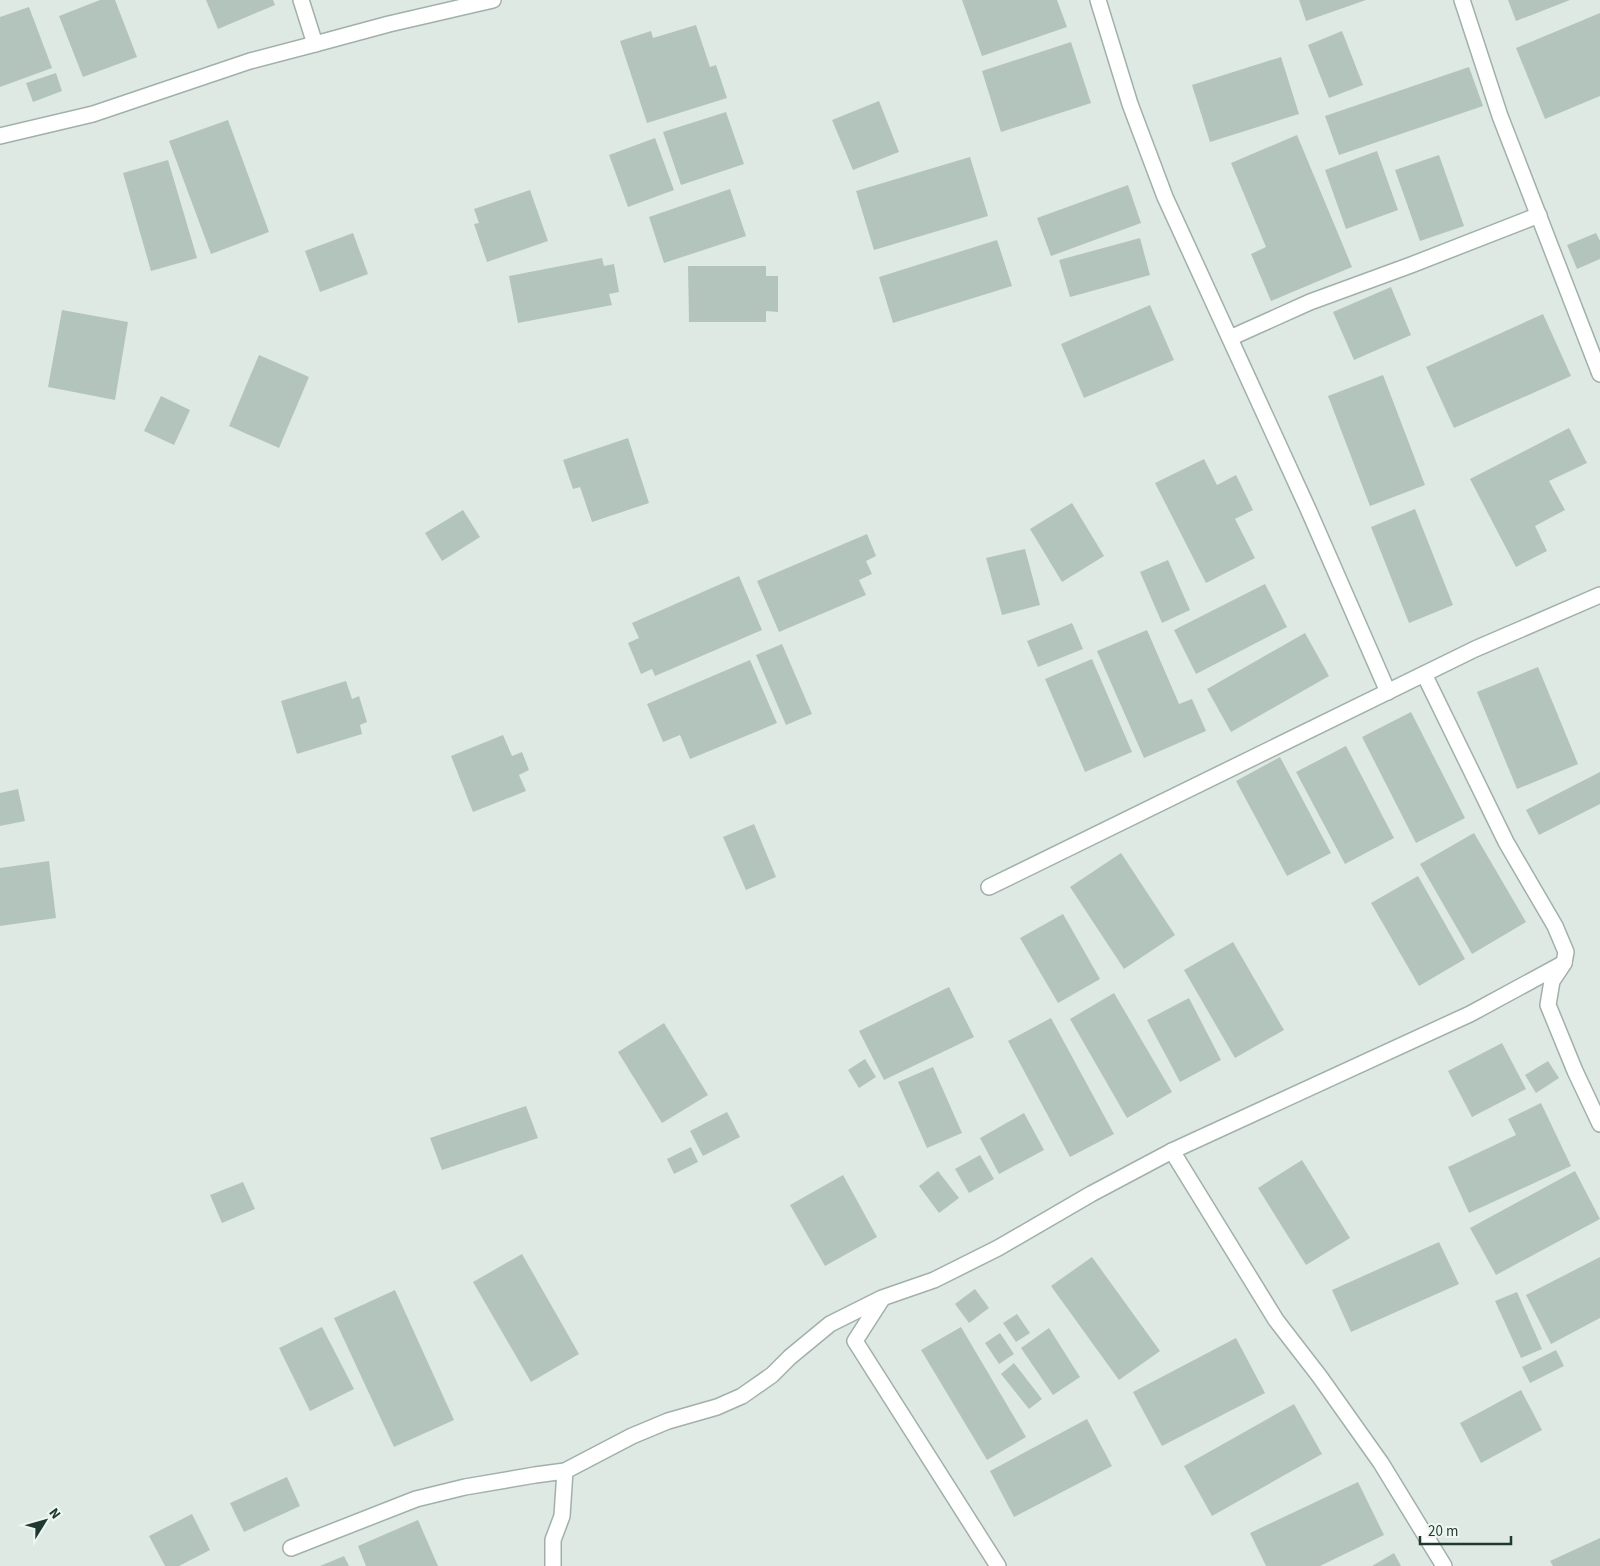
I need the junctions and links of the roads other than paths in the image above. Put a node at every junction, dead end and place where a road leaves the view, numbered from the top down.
1 (301, 0) edge
2 (493, 0) edge
3 (1098, 0) edge
4 (1462, 0) edge
5 (315, 44) junction
6 (0, 136) edge
7 (1539, 214) junction
8 (1230, 338) junction
9 (1600, 374) edge
10 (1600, 595) edge
11 (1424, 674) junction
12 (1388, 692) junction
13 (989, 887) dead end
14 (1564, 963) junction
15 (1600, 1124) edge
16 (1172, 1151) junction
17 (882, 1298) junction
18 (565, 1471) junction
19 (291, 1548) dead end
20 (553, 1566) edge
21 (998, 1566) edge
22 (1444, 1566) edge

1 - 5 street
2 - 5 street
3 - 8 street
4 - 7 street
5 - 6 street
7 - 8 street
7 - 9 street
8 - 12 street
10 - 11 street
11 - 12 street
11 - 14 street
12 - 13 street
14 - 15 street
14 - 16 street
16 - 17 street
16 - 22 street
17 - 18 street
17 - 21 street
18 - 19 street
18 - 20 street

